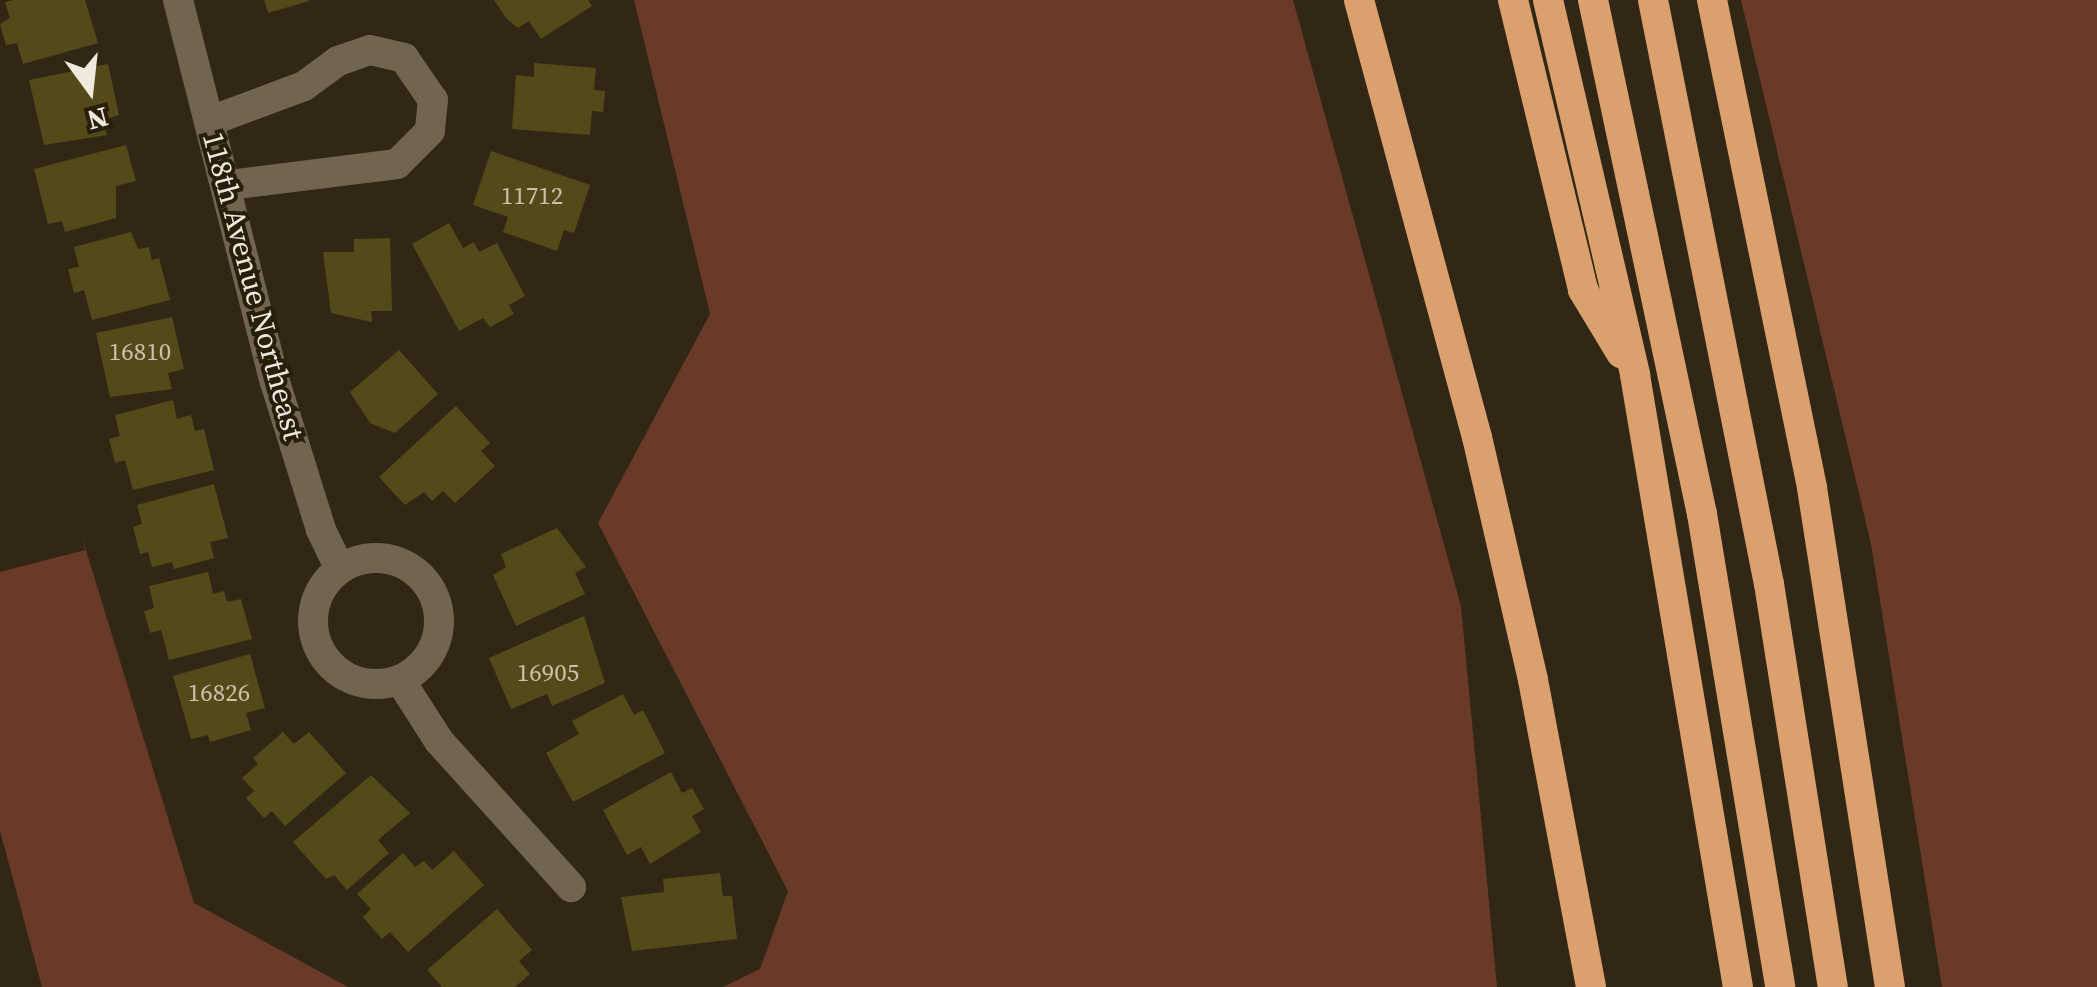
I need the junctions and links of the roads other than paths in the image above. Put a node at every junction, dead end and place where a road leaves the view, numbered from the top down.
1 (178, 0) edge
2 (1359, 0) edge
3 (1513, 0) edge
4 (1548, 0) edge
5 (1593, 0) edge
6 (1653, 0) edge
7 (1712, 0) edge
8 (210, 120) junction
9 (228, 185) junction
10 (1635, 375) junction
11 (340, 569) junction
12 (400, 680) junction
13 (571, 887) dead end
14 (1591, 987) edge
15 (1738, 987) edge
16 (1780, 987) edge
17 (1833, 987) edge
18 (1890, 987) edge

1 - 8 street, 118th Avenue Northeast
2 - 14 highway
3 - 10 highway
4 - 10 highway
5 - 16 highway
6 - 17 highway
7 - 18 highway
8 - 9 street, 118th Avenue Northeast
8 - 9 street
9 - 11 street, 118th Avenue Northeast
10 - 15 highway
11 - 12 street
11 - 12 street
12 - 13 street

